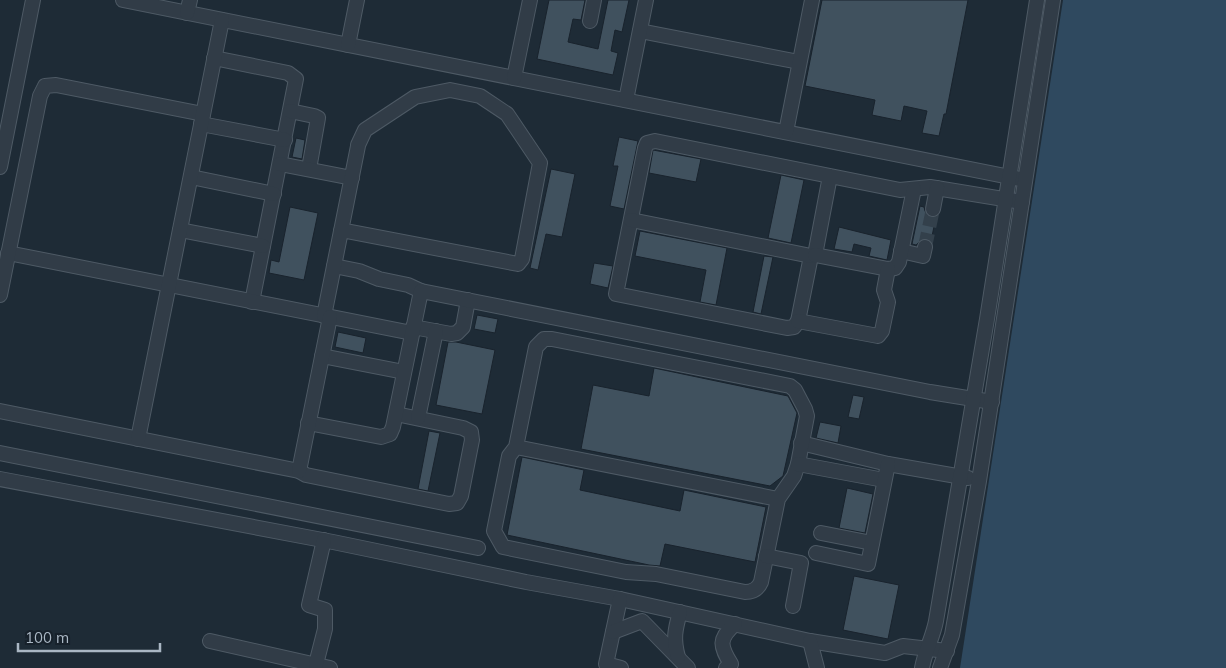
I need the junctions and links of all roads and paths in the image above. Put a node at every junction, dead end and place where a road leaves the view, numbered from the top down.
1 (33, 0) edge
2 (122, 0) edge
3 (357, 0) edge
4 (530, 0) edge
5 (594, 0) edge
6 (646, 0) edge
7 (812, 0) edge
8 (1037, 0) edge
9 (1053, 0) edge
10 (188, 6) edge
11 (222, 20) junction
12 (590, 21) dead end
13 (640, 31) junction
14 (348, 45) junction
15 (214, 58) junction
16 (800, 62) junction
17 (514, 78) junction
18 (626, 100) junction
19 (290, 111) junction
20 (202, 119) junction
21 (786, 132) junction
22 (285, 140) junction
23 (280, 164) junction
24 (0, 167) edge
25 (309, 169) junction
26 (830, 176) junction
27 (191, 177) junction
28 (1009, 177) junction
29 (352, 178) junction
30 (1026, 180) junction
31 (937, 188) junction
32 (914, 189) junction
33 (274, 194) junction
34 (1006, 200) junction
35 (1022, 202) junction
36 (933, 208) tunnel mouth
37 (631, 220) junction
38 (180, 230) junction
39 (341, 230) junction
40 (263, 246) junction
41 (925, 247) dead end
42 (901, 251) junction
43 (8, 253) junction
44 (813, 256) junction
45 (334, 266) junction
46 (888, 270) junction
47 (169, 285) junction
48 (421, 291) junction
49 (0, 295) edge
50 (468, 300) junction
51 (252, 302) junction
52 (327, 316) junction
53 (798, 321) junction
54 (413, 330) junction
55 (436, 331) junction
56 (322, 356) junction
57 (404, 372) junction
58 (973, 399) junction
59 (992, 402) junction
60 (0, 411) edge
61 (396, 414) junction
62 (418, 418) junction
63 (308, 423) junction
64 (138, 439) junction
65 (801, 443) junction
66 (516, 447) junction
67 (0, 453) edge
68 (798, 464) junction
69 (888, 464) junction
70 (299, 471) junction
71 (960, 477) junction
72 (0, 479) edge
73 (884, 480) junction
74 (979, 480) junction
75 (778, 499) junction
76 (821, 533) dead end
77 (324, 540) junction
78 (872, 543) junction
79 (478, 548) dead end
80 (816, 553) dead end
81 (766, 556) junction
82 (620, 599) junction
83 (792, 606) dead end
84 (680, 612) junction
85 (714, 619) junction
86 (735, 624) junction
87 (613, 632) junction
88 (210, 640) dead end
89 (810, 641) junction
90 (722, 642) junction
91 (927, 649) junction
92 (947, 651) junction
93 (683, 663) edge
94 (316, 664) junction
95 (330, 668) edge
96 (621, 668) edge
97 (726, 668) edge
98 (817, 668) edge
99 (922, 668) edge
100 (940, 668) edge

1 - 24 street
2 - 10 street
3 - 14 street
4 - 17 street
5 - 12 street
6 - 13 street
7 - 16 street
8 - 28 street
9 - 30 street
10 - 11 street
11 - 14 street
11 - 15 street
13 - 16 street
13 - 18 street
14 - 17 street
15 - 19 street
15 - 20 street
16 - 21 street
17 - 18 street
18 - 21 street
19 - 22 street
19 - 25 street
20 - 22 street
20 - 27 street
20 - 43 street
21 - 28 street
22 - 23 street
23 - 25 street
23 - 33 street
25 - 29 street
26 - 32 street
26 - 37 street
26 - 44 street
27 - 33 street
27 - 38 street
28 - 30 street
28 - 34 street
29 - 39 street
29 - 39 street
30 - 35 street
31 - 32 street
31 - 34 street
31 - 36 street
32 - 42 street
33 - 40 street
34 - 35 street
34 - 58 street
35 - 59 street
37 - 44 street
37 - 53 street
38 - 40 street
38 - 47 street
39 - 45 street
40 - 51 street
41 - 42 street
42 - 46 street
43 - 47 street
43 - 49 street
44 - 46 street
44 - 53 street
45 - 48 street
45 - 52 street
46 - 53 street
47 - 51 street
47 - 64 street
48 - 50 street
48 - 54 street
50 - 55 street
50 - 58 street
51 - 52 street
52 - 54 street
52 - 56 street
54 - 55 street
54 - 57 street
55 - 62 street
56 - 57 street
56 - 63 street
57 - 61 street
58 - 59 street
58 - 71 street
59 - 74 street
60 - 64 street
61 - 62 street
61 - 63 street
62 - 70 street
63 - 70 street
64 - 70 street
65 - 66 street
65 - 68 street
65 - 69 street
66 - 75 street
66 - 81 street
67 - 79 street
68 - 73 street
68 - 75 street
69 - 71 street
69 - 73 street
71 - 74 street
71 - 91 street
72 - 77 street
73 - 78 street
74 - 92 street
75 - 81 street
76 - 78 street
77 - 82 street
77 - 94 street
78 - 80 street
81 - 83 street
82 - 84 street
82 - 87 street
84 - 85 street
84 - 93 street
85 - 86 street
85 - 90 street
86 - 89 street
86 - 90 street
87 - 93 street
87 - 96 street
88 - 94 street
89 - 91 street
89 - 98 street
90 - 97 street
91 - 92 street
91 - 99 street
92 - 100 street
94 - 95 street

